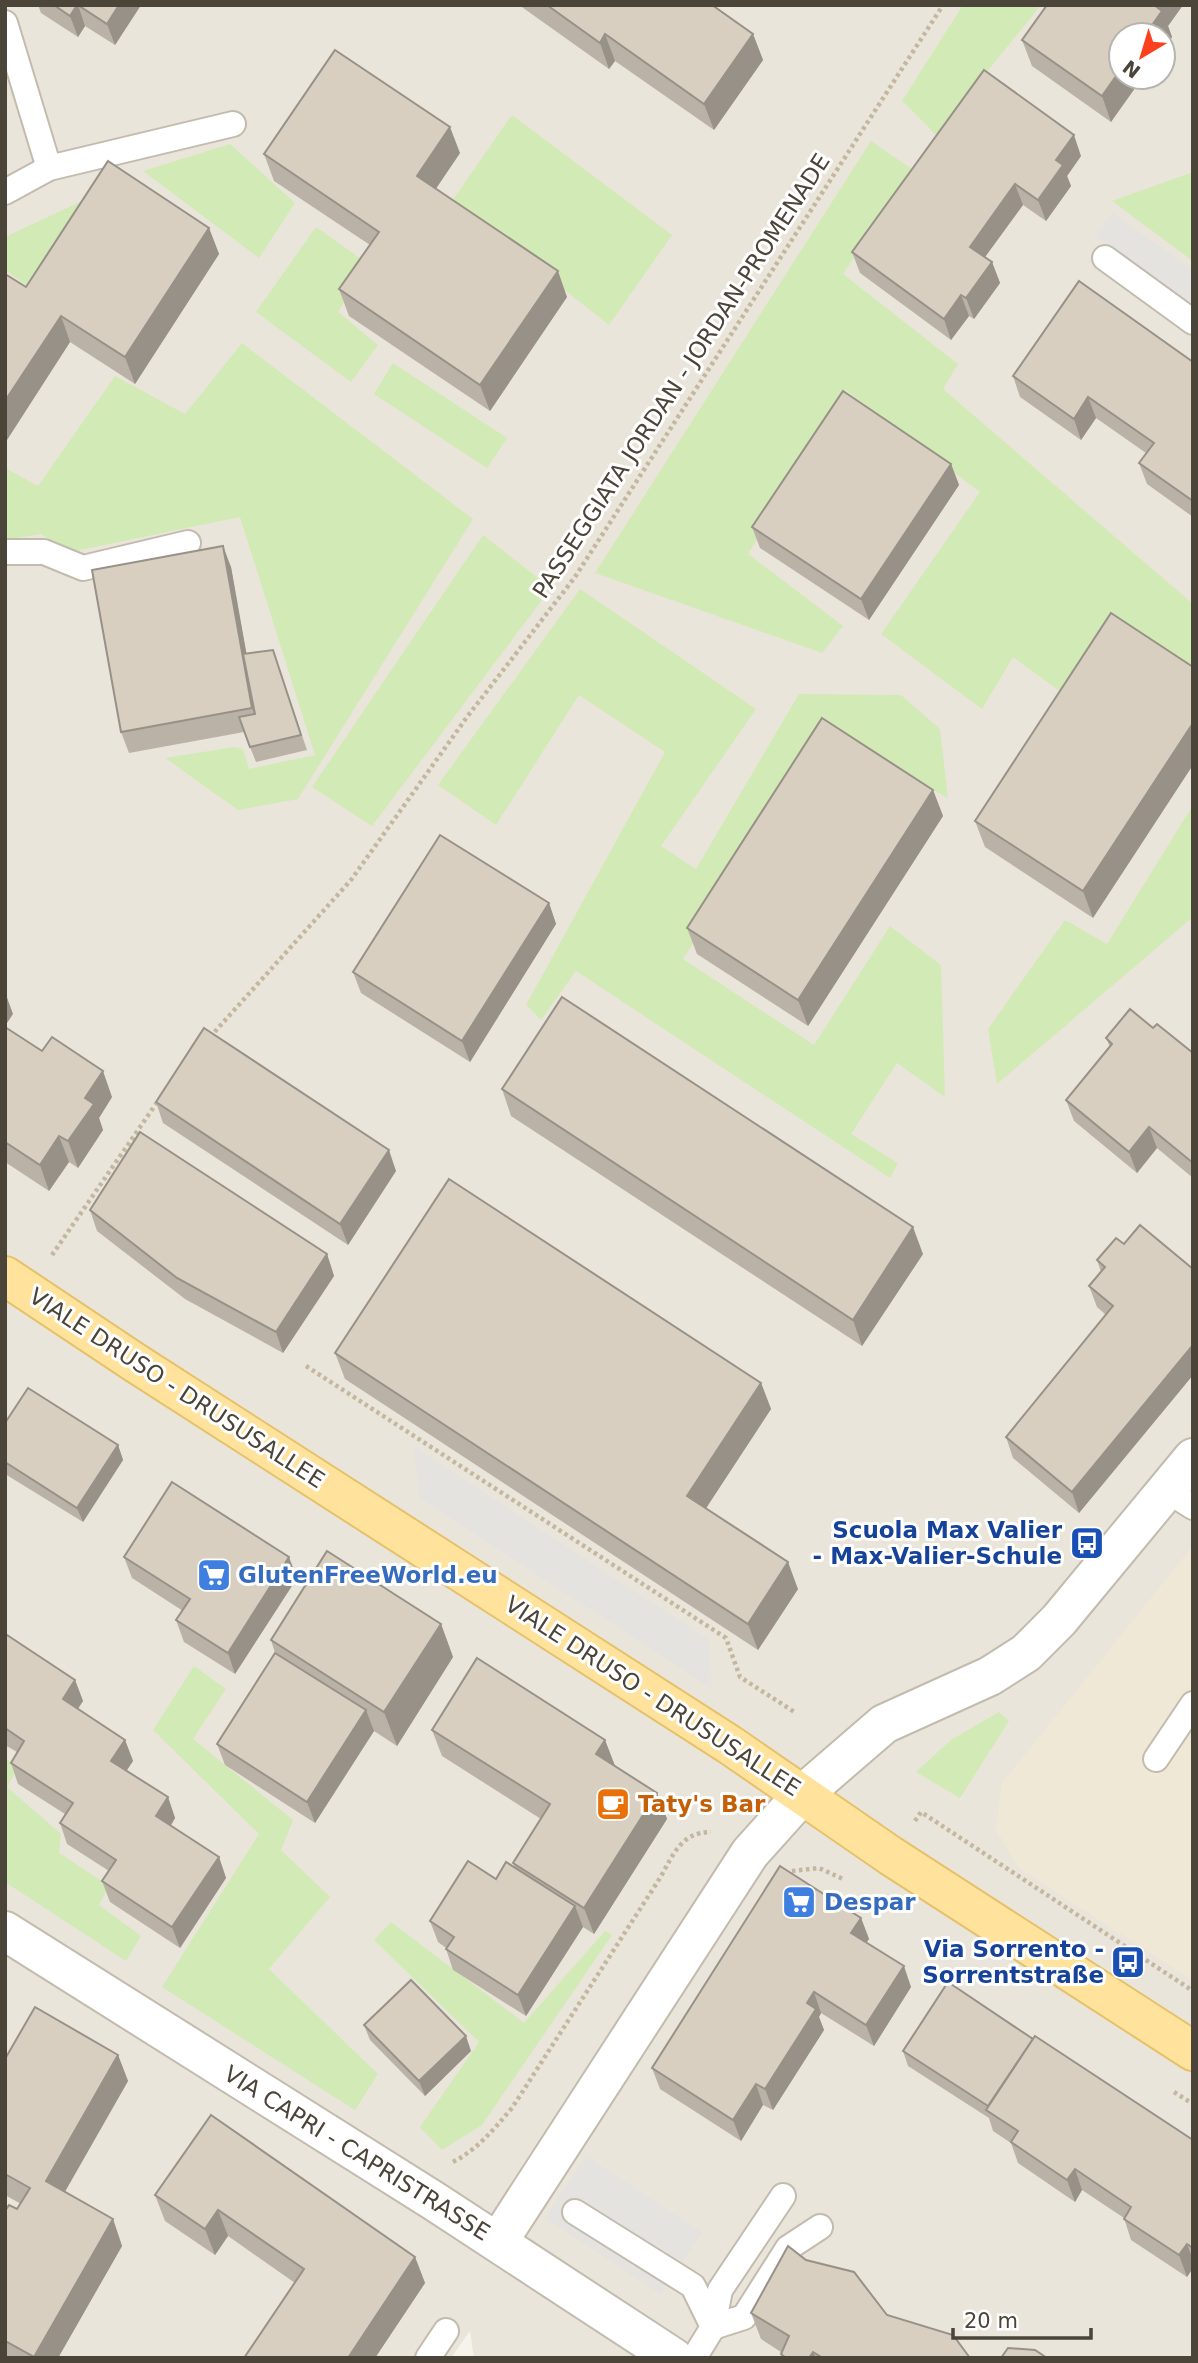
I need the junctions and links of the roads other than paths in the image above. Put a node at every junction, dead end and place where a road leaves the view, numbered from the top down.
1 (5, 23) edge
2 (233, 124) dead end
3 (49, 168) junction
4 (5, 192) edge
5 (1105, 258) dead end
6 (1193, 322) edge
7 (188, 543) dead end
8 (5, 552) edge
9 (16, 1283) edge
10 (1193, 1458) edge
11 (1180, 1498) edge
12 (1193, 1704) edge
13 (1156, 1759) dead end
14 (803, 1794) junction
15 (5, 1931) edge
16 (1193, 2050) edge
17 (783, 2196) dead end
18 (575, 2212) dead end
19 (820, 2227) dead end
20 (498, 2242) junction
21 (713, 2327) junction
22 (446, 2330) dead end
23 (428, 2358) edge
24 (674, 2358) edge
25 (694, 2358) edge

1 - 3 lane
2 - 3 lane
3 - 4 lane
5 - 6 lane
7 - 8 lane
9 - 14 main road, VIALE DRUSO - DRUSUSALLEE
10 - 11 street
11 - 14 street
12 - 13 lane
14 - 16 main road, VIALE DRUSO - DRUSUSALLEE
14 - 20 street, VIA CAPRI - CAPRISTRASSE
15 - 20 street, VIA CAPRI - CAPRISTRASSE
17 - 21 lane
18 - 21 lane
19 - 21 lane
20 - 24 street
21 - 25 lane
22 - 23 lane

